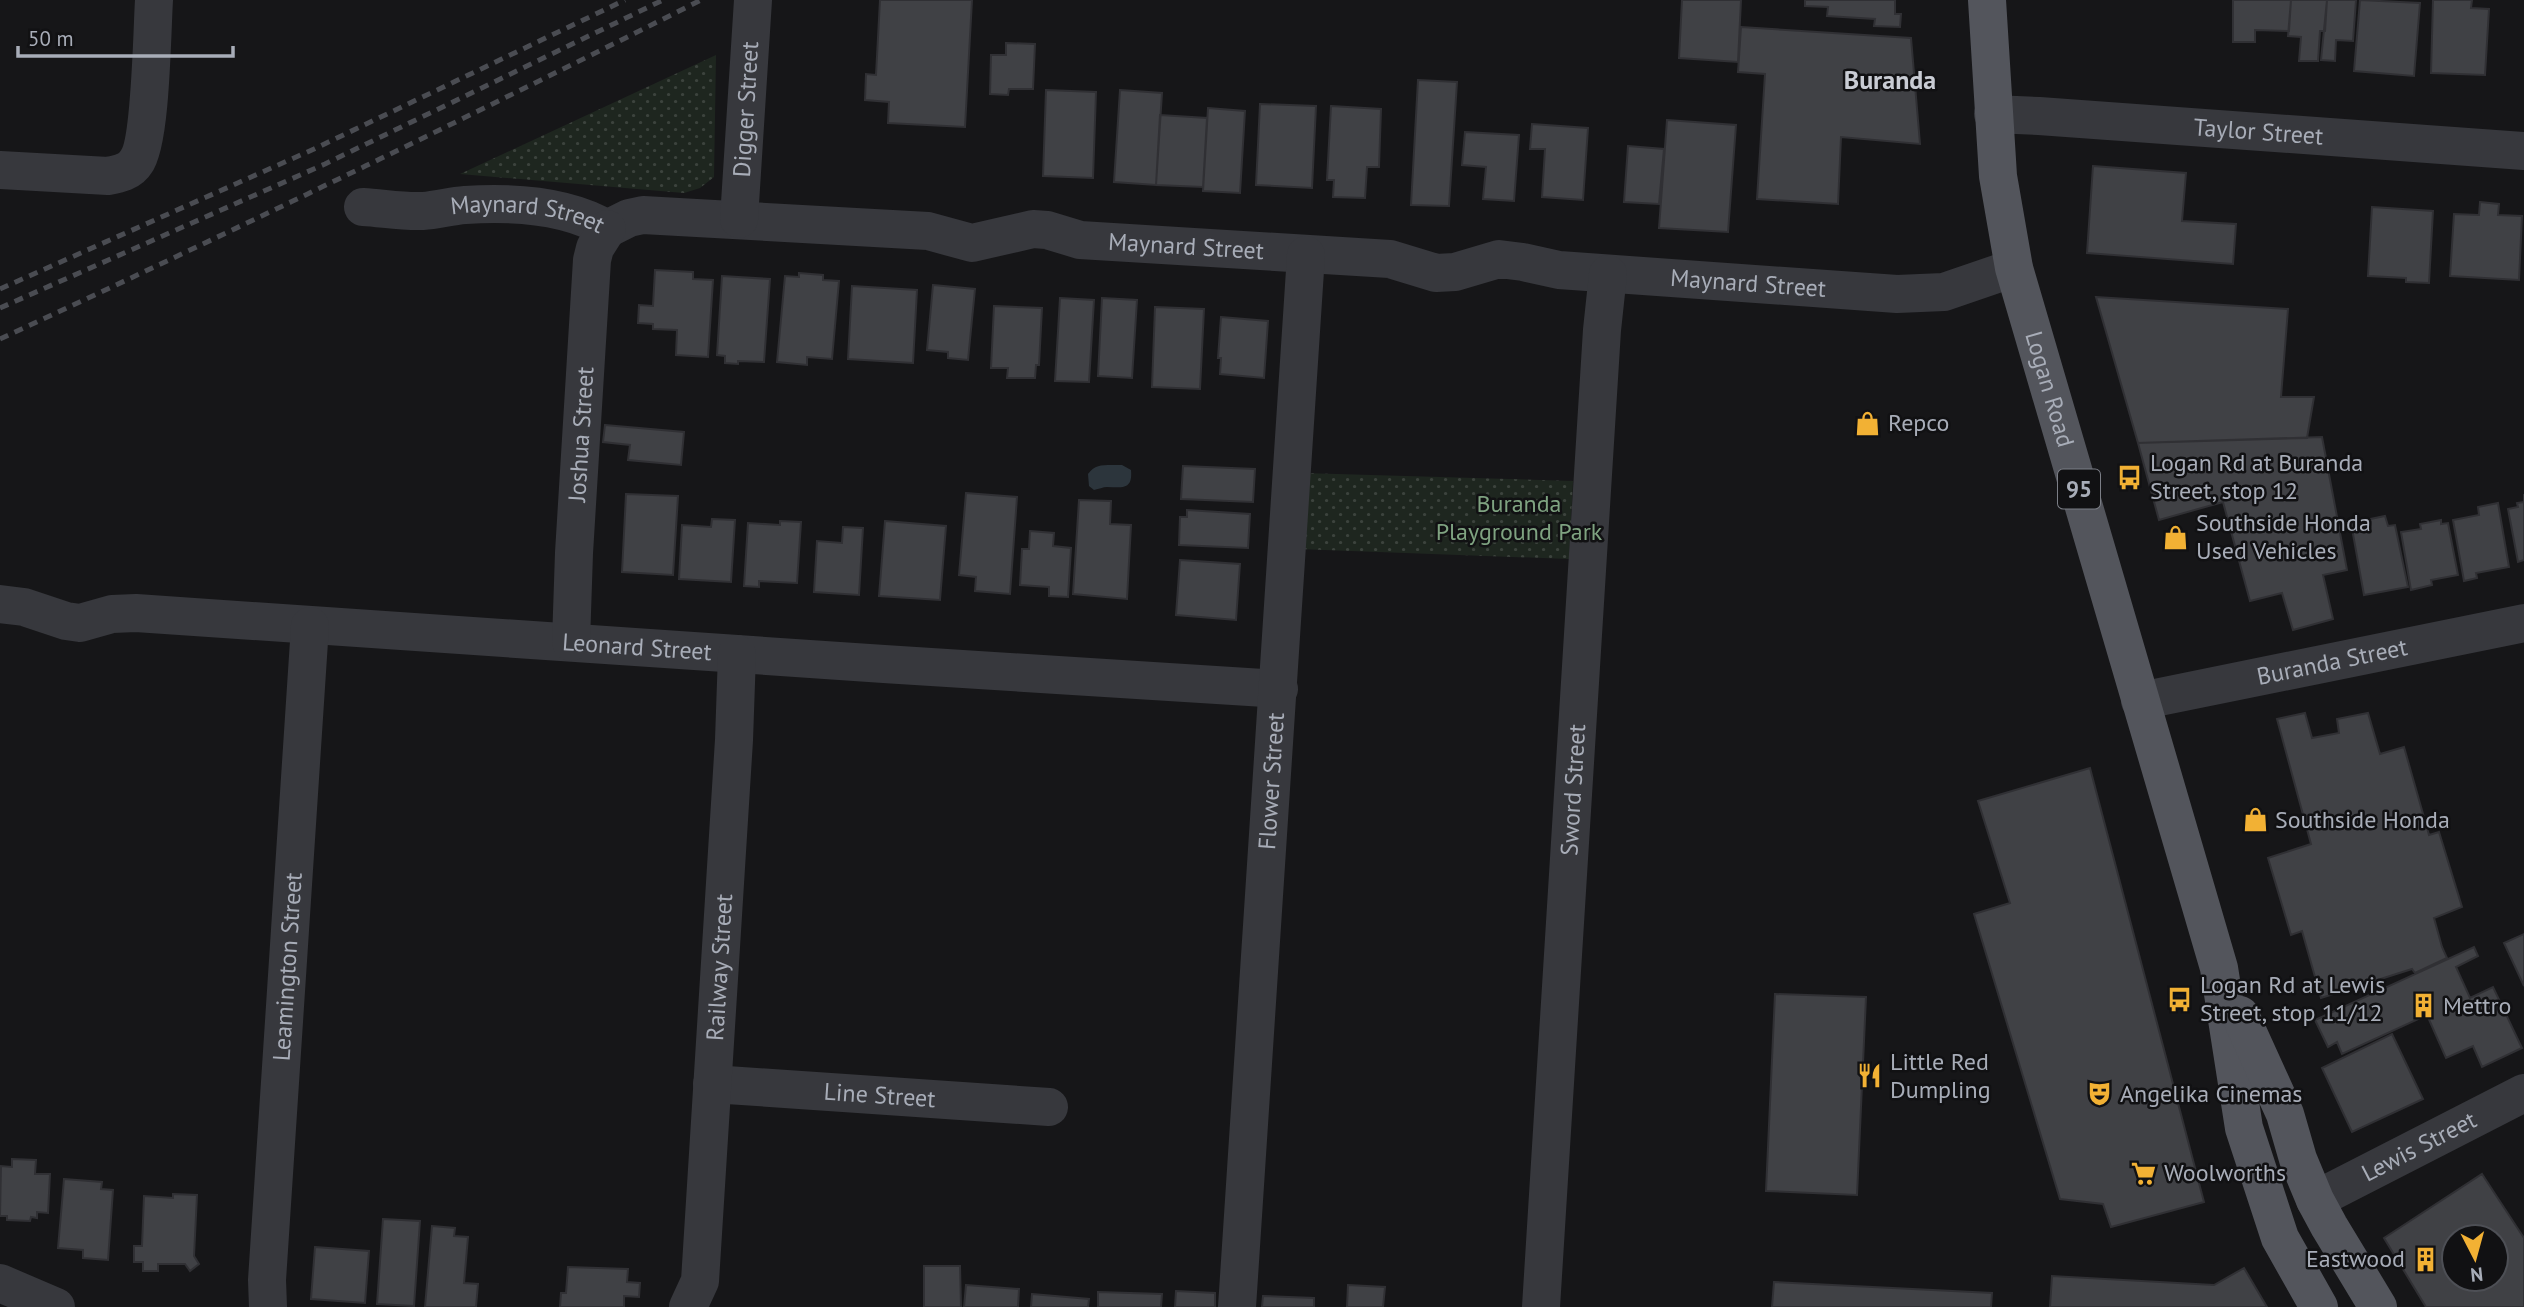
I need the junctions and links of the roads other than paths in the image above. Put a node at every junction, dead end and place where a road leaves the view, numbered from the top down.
1 (154, 0) edge
2 (753, 0) edge
3 (1987, 0) edge
4 (1993, 114) junction
5 (2524, 151) edge
6 (0, 170) edge
7 (363, 207) dead end
8 (739, 219) junction
9 (607, 229) junction
10 (1306, 255) junction
11 (2014, 268) junction
12 (1608, 274) junction
13 (0, 604) edge
14 (2524, 623) edge
15 (310, 626) junction
16 (570, 642) junction
17 (737, 654) junction
18 (1279, 688) junction
19 (2140, 701) junction
20 (2219, 968) junction
21 (712, 1084) junction
22 (2524, 1093) edge
23 (1049, 1107) dead end
24 (2315, 1200) junction
25 (0, 1283) edge
26 (700, 1299) edge
27 (56, 1307) edge
28 (268, 1307) edge
29 (1237, 1307) edge
30 (1541, 1307) edge
31 (2319, 1307) edge
32 (2378, 1307) edge

1 - 6 street
2 - 8 street, Digger Street
3 - 4 main road, Logan Road / 95
4 - 5 street, Taylor Street
4 - 11 main road, Logan Road / 95
7 - 9 street, Maynard Street
8 - 9 street, Maynard Street
8 - 10 street, Maynard Street
9 - 16 street, Joshua Street
10 - 12 street, Maynard Street
10 - 18 street, Flower Street
11 - 12 street, Maynard Street
11 - 19 main road, Logan Road / 95
12 - 30 street, Sword Street
13 - 15 street, Leonard Street
14 - 19 street, Buranda Street
15 - 16 street, Leonard Street
15 - 28 street, Leamington Street
16 - 17 street, Leonard Street
17 - 18 street, Leonard Street
17 - 21 street, Railway Street
18 - 29 street, Flower Street
19 - 20 main road, Logan Road / 95
20 - 24 main road, Logan Road / 95
20 - 31 main road, Logan Road / 95
21 - 23 street, Line Street
21 - 26 street, Railway Street
22 - 24 street, Lewis Street
24 - 32 main road, Logan Road / 95
25 - 27 street

